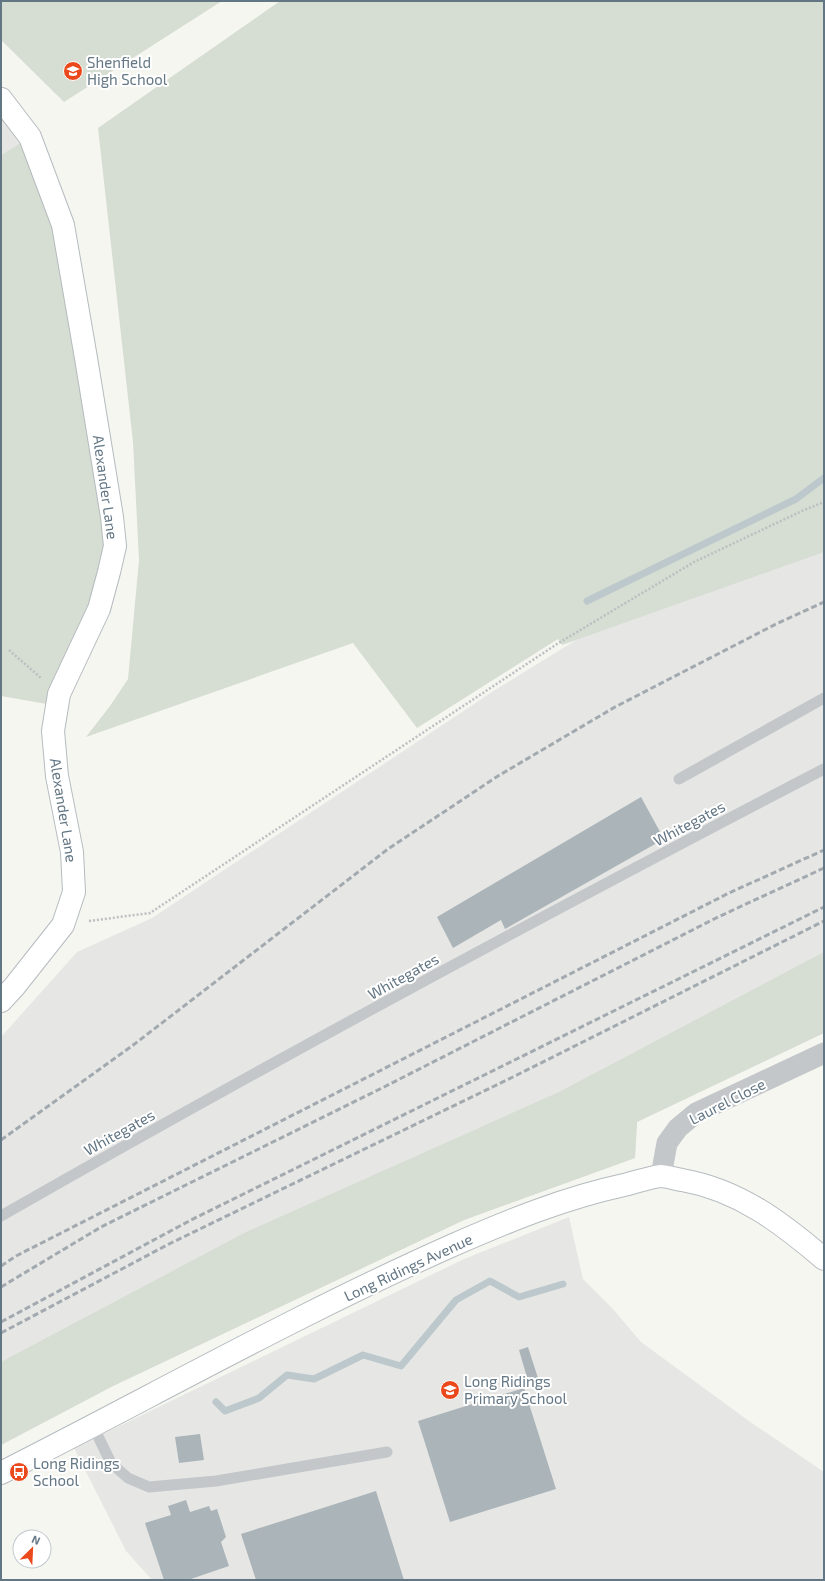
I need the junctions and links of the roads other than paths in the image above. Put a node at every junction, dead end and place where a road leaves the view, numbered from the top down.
1 (1, 99) edge
2 (824, 698) edge
3 (824, 769) edge
4 (679, 779) dead end
5 (1, 1001) edge
6 (824, 1053) edge
7 (661, 1176) junction
8 (1, 1216) edge
9 (824, 1259) edge
10 (93, 1426) junction
11 (387, 1452) dead end
12 (1, 1473) edge

1 - 5 street, Alexander Lane
2 - 4 lane
3 - 8 lane, Whitegates
6 - 7 street, Laurel Close
7 - 9 street, Long Ridings Avenue
7 - 10 street, Long Ridings Avenue
10 - 11 lane
10 - 12 street, Long Ridings Avenue

